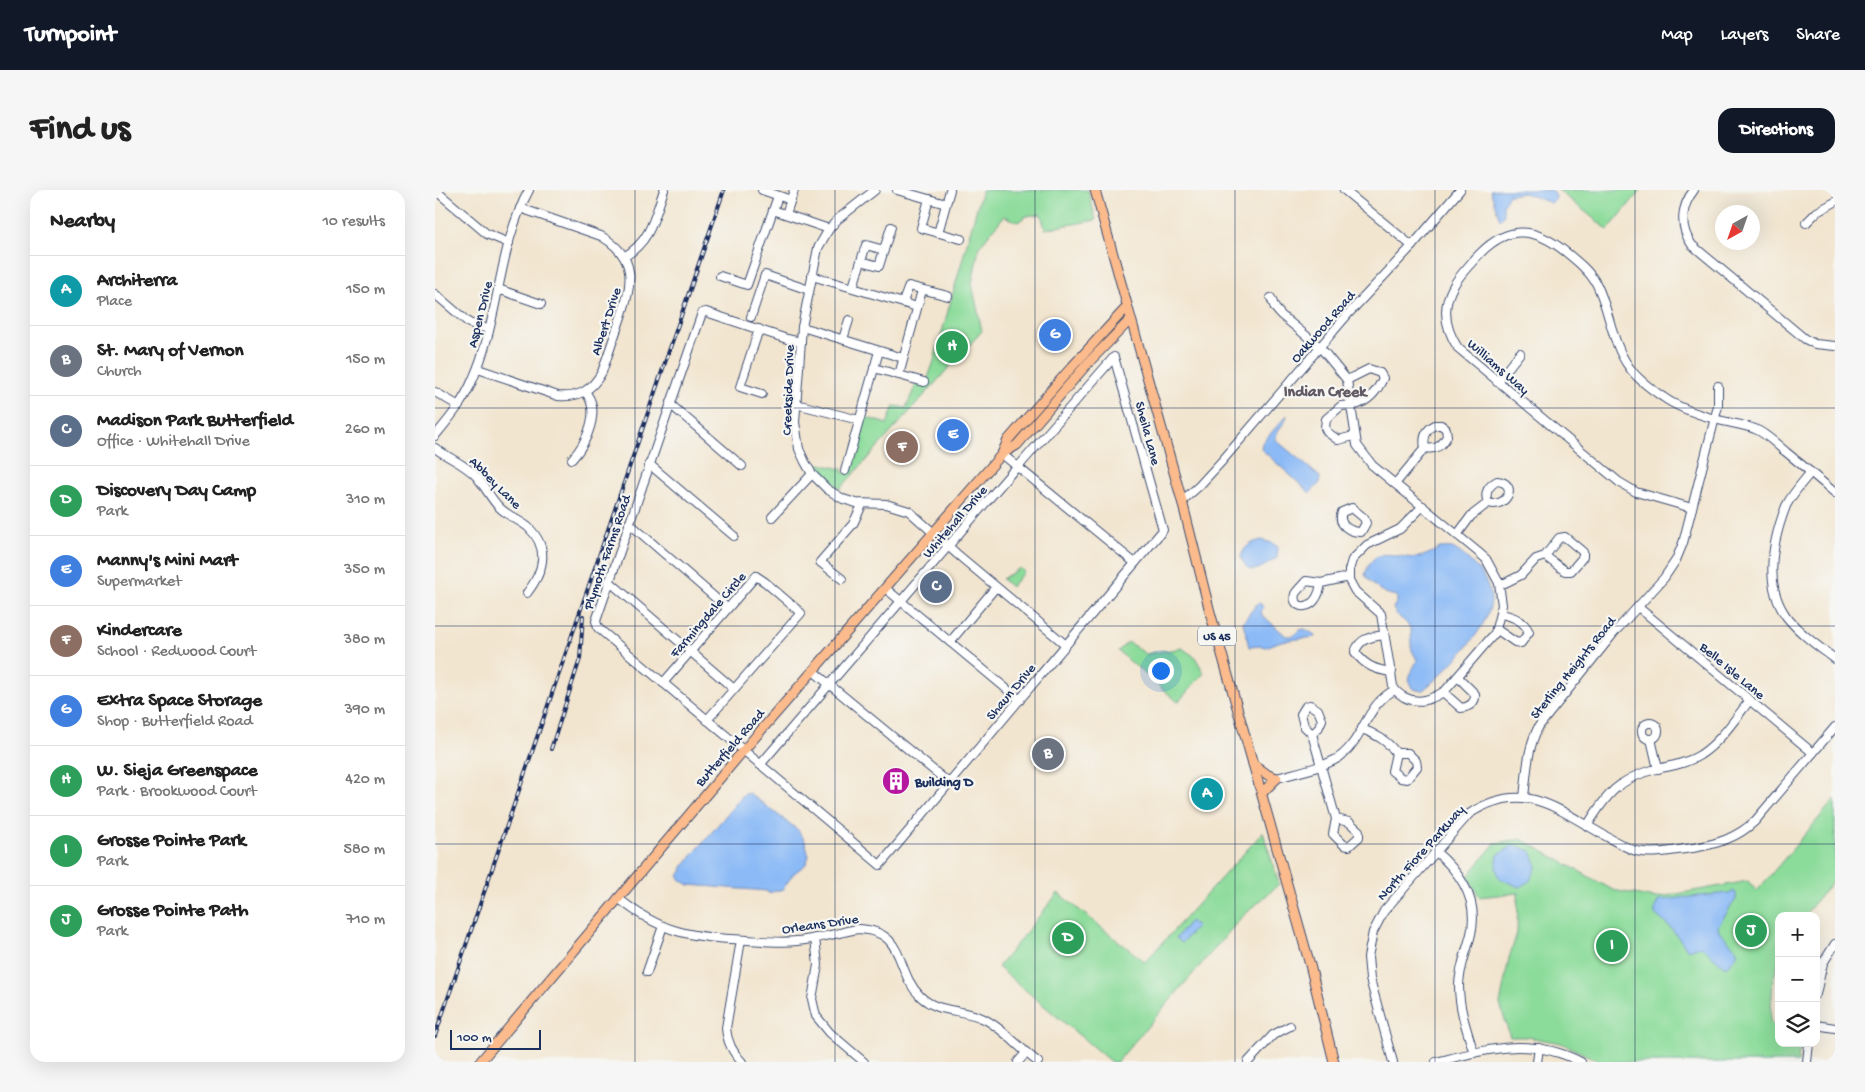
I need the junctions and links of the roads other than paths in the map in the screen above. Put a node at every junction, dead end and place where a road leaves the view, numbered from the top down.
1 (435, 190) edge
2 (529, 190) edge
3 (664, 190) edge
4 (762, 190) edge
5 (794, 190) edge
6 (875, 190) edge
7 (897, 190) edge
8 (950, 190) edge
9 (1095, 190) edge
10 (1344, 190) edge
11 (1460, 190) edge
12 (1694, 190) edge
13 (778, 196) junction
14 (929, 199) junction
15 (791, 200) junction
16 (1835, 202) edge
17 (946, 204) junction
18 (520, 208) junction
19 (773, 210) junction
20 (786, 214) junction
21 (1806, 224) dead end
22 (891, 227) dead end
23 (829, 229) junction
24 (938, 232) junction
25 (961, 239) dead end
26 (509, 243) junction
27 (1412, 246) junction
28 (884, 250) junction
29 (624, 257) junction
30 (861, 261) junction
31 (752, 270) junction
32 (765, 275) junction
33 (720, 276) dead end
34 (811, 276) junction
35 (747, 285) junction
36 (853, 287) junction
37 (498, 290) junction
38 (760, 290) junction
39 (809, 290) junction
40 (922, 290) junction
41 (435, 294) edge
42 (948, 296) dead end
43 (1271, 298) dead end
44 (903, 302) junction
45 (541, 304) dead end
46 (917, 307) junction
47 (1127, 307) junction
48 (751, 317) dead end
49 (849, 320) dead end
50 (1131, 320) junction
51 (802, 328) junction
52 (488, 329) junction
53 (759, 330) junction
54 (843, 339) junction
55 (801, 342) junction
56 (1835, 346) edge
57 (1320, 347) junction
58 (879, 351) junction
59 (1520, 353) dead end
60 (903, 358) junction
61 (1109, 363) joint
62 (874, 368) junction
63 (478, 369) junction
64 (899, 375) junction
65 (1347, 380) junction
66 (924, 382) dead end
67 (1497, 382) junction
68 (1719, 386) dead end
69 (435, 392) edge
70 (585, 392) junction
71 (762, 394) dead end
72 (670, 404) junction
73 (796, 404) junction
74 (459, 406) junction
75 (1352, 406) junction
76 (859, 420) junction
77 (1715, 420) junction
78 (435, 436) edge
79 (1354, 436) junction
80 (435, 448) edge
81 (1425, 448) dead end
82 (1002, 454) junction
83 (572, 459) dead end
84 (649, 464) junction
85 (742, 466) dead end
86 (1018, 467) junction
87 (845, 471) dead end
88 (1811, 472) junction
89 (813, 474) junction
90 (1395, 484) junction
91 (1835, 493) edge
92 (1182, 501) junction
93 (1489, 503) dead end
94 (862, 504) junction
95 (1423, 506) junction
96 (1692, 508) junction
97 (772, 517) dead end
98 (629, 523) junction
99 (1161, 523) joint
100 (934, 532) junction
101 (1361, 532) dead end
102 (1457, 535) junction
103 (734, 536) dead end
104 (1367, 545) junction
105 (949, 546) junction
106 (1545, 556) junction
107 (1135, 563) junction
108 (1349, 577) junction
109 (842, 579) dead end
110 (609, 581) junction
111 (1321, 583) dead end
112 (1499, 583) junction
113 (996, 587) junction
114 (885, 588) junction
115 (527, 593) dead end
116 (901, 602) junction
117 (1638, 607) junction
118 (727, 608) junction
119 (1501, 614) junction
120 (1497, 629) junction
121 (1384, 635) junction
122 (950, 642) junction
123 (1066, 645) junction
124 (690, 651) junction
125 (1835, 659) edge
126 (813, 671) junction
127 (1392, 672) junction
128 (1458, 677) junction
129 (663, 683) junction
130 (830, 684) junction
131 (734, 689) junction
132 (1395, 690) junction
133 (1443, 692) junction
134 (1020, 700) junction
135 (1750, 700) junction
136 (707, 720) junction
137 (1835, 727) edge
138 (1362, 729) junction
139 (1312, 734) dead end
140 (1651, 739) dead end
141 (743, 751) junction
142 (1813, 753) junction
143 (1396, 754) dead end
144 (1253, 764) junction
145 (761, 765) junction
146 (1321, 765) junction
147 (1658, 769) junction
148 (1277, 778) junction
149 (949, 783) junction
150 (1262, 792) junction
151 (1524, 797) junction
152 (1336, 819) dead end
153 (1587, 826) junction
154 (1435, 851) junction
155 (871, 858) joint
156 (618, 898) junction
157 (663, 926) junction
158 (815, 938) junction
159 (741, 940) junction
160 (1835, 944) edge
161 (647, 972) dead end
162 (1820, 977) edge
163 (1291, 1026) dead end
164 (1820, 1026) edge
165 (1835, 1028) edge
166 (1809, 1047) edge
167 (1539, 1048) junction
168 (1026, 1053) junction
169 (1474, 1053) junction
170 (480, 1062) edge
171 (742, 1062) edge
172 (864, 1062) edge
173 (1018, 1062) edge
174 (1038, 1062) edge
175 (1248, 1062) edge
176 (1335, 1062) edge
177 (1393, 1062) edge
178 (1437, 1062) edge
179 (1537, 1062) edge
180 (1581, 1062) edge
181 (1807, 1062) edge

1 - 26 street
2 - 18 street, Aspen Drive
3 - 29 street
4 - 13 street
5 - 15 street
6 - 23 street, Creekside Drive
7 - 14 street
8 - 17 street
9 - 47 main road, US 45
10 - 27 street
11 - 27 street, Oakwood Road
12 - 56 street
13 - 15 street
13 - 19 street
14 - 17 street
14 - 24 street
15 - 20 street
16 - 21 street
17 - 24 street
18 - 26 street, Aspen Drive
18 - 29 street
19 - 20 street
19 - 31 street
20 - 23 street
22 - 28 street
23 - 34 street, Creekside Drive
24 - 25 street
26 - 37 street, Aspen Drive
27 - 57 street, Oakwood Road
28 - 30 street
28 - 30 street
29 - 70 street, Albert Drive
30 - 36 street
31 - 32 street
31 - 35 street
32 - 38 street
32 - 39 street
33 - 35 street
34 - 36 street
34 - 39 street, Creekside Drive
35 - 38 street
36 - 44 street
37 - 45 street
37 - 52 street, Aspen Drive
38 - 48 street
39 - 51 street, Creekside Drive
40 - 42 street
40 - 44 street
40 - 46 street
41 - 52 street
43 - 57 street
44 - 46 street
46 - 60 street
47 - 50 main road, US 45
47 - 82 main road, Butterfield Road
49 - 54 street
50 - 82 main road, Butterfield Road
50 - 92 main road, US 45
51 - 54 street
51 - 55 street, Creekside Drive
52 - 63 street, Aspen Drive
53 - 55 street
53 - 71 street
53 - 72 street, Plymoth Farms Road
54 - 58 street
55 - 73 street, Creekside Drive
57 - 65 street
57 - 92 street, Oakwood Road
58 - 60 street
58 - 62 street
59 - 67 street
60 - 64 street
61 - 86 street, Whitehall Drive
61 - 99 street, Sheila Lane
62 - 64 street
62 - 76 street
63 - 70 street
63 - 74 street, Aspen Drive
64 - 66 street
65 - 75 street
65 - 75 street
67 - 77 street, Williams Way
67 - 96 street, Williams Way
68 - 77 street, Sterling Heights Road
69 - 74 street
70 - 83 street
72 - 84 street, Plymoth Farms Road
72 - 85 street
73 - 76 street
73 - 89 street, Creekside Drive
74 - 78 street, Aspen Drive
75 - 79 street
75 - 79 street
76 - 87 street
77 - 88 street, Williams Way
77 - 96 street, Sterling Heights Road
79 - 90 street
80 - 115 street, Abbey Lane
81 - 90 street
82 - 86 street
82 - 100 main road, Butterfield Road
84 - 98 street, Plymoth Farms Road
84 - 103 street
86 - 105 street, Whitehall Drive
86 - 107 street
88 - 91 street, Williams Way
88 - 125 street
89 - 94 street, Creekside Drive
89 - 97 street
90 - 95 street
92 - 144 main road, US 45
93 - 102 street
94 - 100 street, Creekside Drive
94 - 109 street
95 - 102 street
95 - 104 street
96 - 117 street, Sterling Heights Road
98 - 110 street, Plymoth Farms Road
98 - 118 street
99 - 107 street, Shaun Drive
100 - 105 street, Creekside Drive
100 - 114 main road, Butterfield Road
101 - 104 street
102 - 112 street
104 - 108 street
105 - 113 street, Creekside Drive
105 - 116 street, Whitehall Drive
106 - 106 street
106 - 112 street
107 - 123 street, Shaun Drive
108 - 111 street
108 - 121 street
110 - 124 street
110 - 129 street, Plymoth Farms Road
112 - 119 street
113 - 122 street
113 - 123 street, Creekside Drive
114 - 116 street
114 - 126 main road, Butterfield Road
116 - 122 street
116 - 130 street, Whitehall Drive
117 - 135 street, Belle Isle Lane
117 - 151 street, Sterling Heights Road
118 - 124 street, Farmingdale Circle
118 - 131 street, Farmingdale Circle
119 - 120 street
119 - 120 street
120 - 128 street
121 - 127 street
121 - 127 street
122 - 134 street
123 - 134 street, Shaun Drive
124 - 129 street, Farmingdale Circle
124 - 131 street
126 - 130 street
126 - 141 main road, Butterfield Road
127 - 132 street
128 - 133 street
128 - 133 street
129 - 136 street, Plymoth Farms Road
130 - 145 street, Whitehall Drive
130 - 149 street
131 - 136 street, Farmingdale Circle
132 - 133 street
132 - 138 street
134 - 149 street, Shaun Drive
135 - 142 street, Belle Isle Lane
135 - 147 street
136 - 141 street, Plymoth Farms Road
137 - 142 street, North Fiore Parkway
138 - 143 street
138 - 146 street
139 - 146 street
140 - 147 street
141 - 145 street, Plymoth Farms Road
141 - 156 main road, Butterfield Road
142 - 153 street, North Fiore Parkway
144 - 148 main road
144 - 150 main road, US 45
145 - 155 street, Plymoth Farms Road
146 - 148 street
146 - 152 street
147 - 153 street
148 - 150 main road
149 - 155 street, Shaun Drive
150 - 176 main road, US 45
151 - 153 street, North Fiore Parkway
151 - 154 street, North Fiore Parkway
154 - 169 street
154 - 177 street, North Fiore Parkway
156 - 157 street, Orleans Drive
156 - 170 main road, Butterfield Road
157 - 159 street, Orleans Drive
157 - 161 street
158 - 159 street, Orleans Drive
158 - 168 street, Orleans Drive
158 - 172 street
159 - 171 street
160 - 162 street
163 - 175 street
164 - 165 street
166 - 181 street
167 - 169 street
167 - 179 street
167 - 180 street
168 - 173 street
168 - 174 street, Orleans Drive
169 - 178 street

